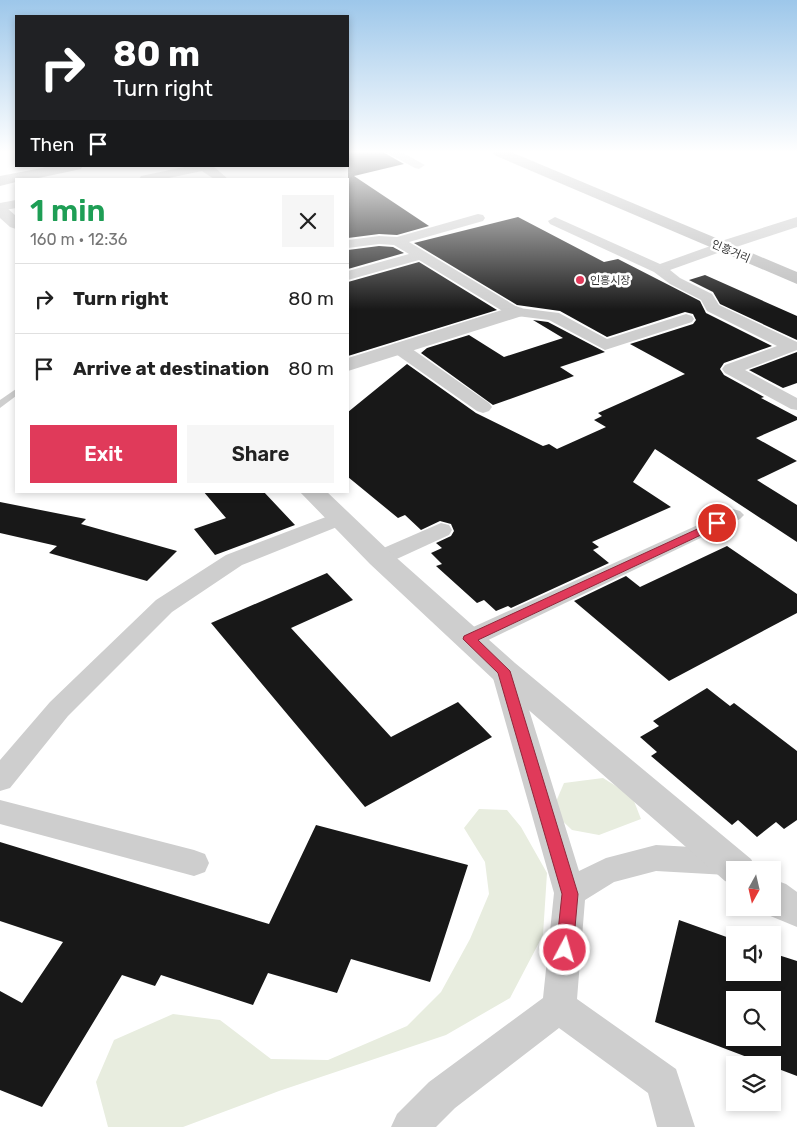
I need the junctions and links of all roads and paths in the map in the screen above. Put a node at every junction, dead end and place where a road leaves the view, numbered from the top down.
1 (14, 205) edge
2 (622, 205) edge
3 (0, 209) edge
4 (478, 218) dead end
5 (555, 221) dead end
6 (797, 222) edge
7 (15, 223) edge
8 (397, 241) junction
9 (349, 244) edge
10 (721, 247) junction
11 (421, 255) junction
12 (659, 269) junction
13 (349, 276) edge
14 (797, 279) edge
15 (515, 312) junction
16 (686, 319) dead end
17 (794, 346) edge
18 (399, 348) junction
19 (349, 365) edge
20 (15, 393) edge
21 (0, 405) edge
22 (797, 405) edge
23 (483, 407) dead end
24 (313, 493) edge
25 (733, 516) dead end
26 (339, 518) junction
27 (440, 530) dead end
28 (380, 558) junction
29 (469, 639) junction
30 (504, 671) junction
31 (0, 780) edge
32 (0, 812) edge
33 (727, 861) edge
34 (194, 863) dead end
35 (726, 865) edge
36 (570, 894) junction
37 (781, 902) edge
38 (797, 910) edge
39 (559, 1007) junction
40 (410, 1127) edge
41 (676, 1127) edge

1 - 3 street
2 - 10 main road, 인흥거리
3 - 7 street
4 - 8 street
5 - 12 street
6 - 10 street
8 - 9 street
8 - 11 street
10 - 12 street
10 - 14 main road, 인흥거리
11 - 13 street
11 - 15 street
12 - 17 street
15 - 16 street
15 - 18 street
17 - 22 street
18 - 19 street
18 - 23 street
20 - 21 lane
24 - 26 street
25 - 29 street
26 - 28 street
26 - 31 street
27 - 28 street
28 - 29 street
29 - 30 street
30 - 33 street
30 - 36 street
32 - 34 street
35 - 36 street
36 - 39 street
37 - 38 street
39 - 40 street
39 - 41 street

